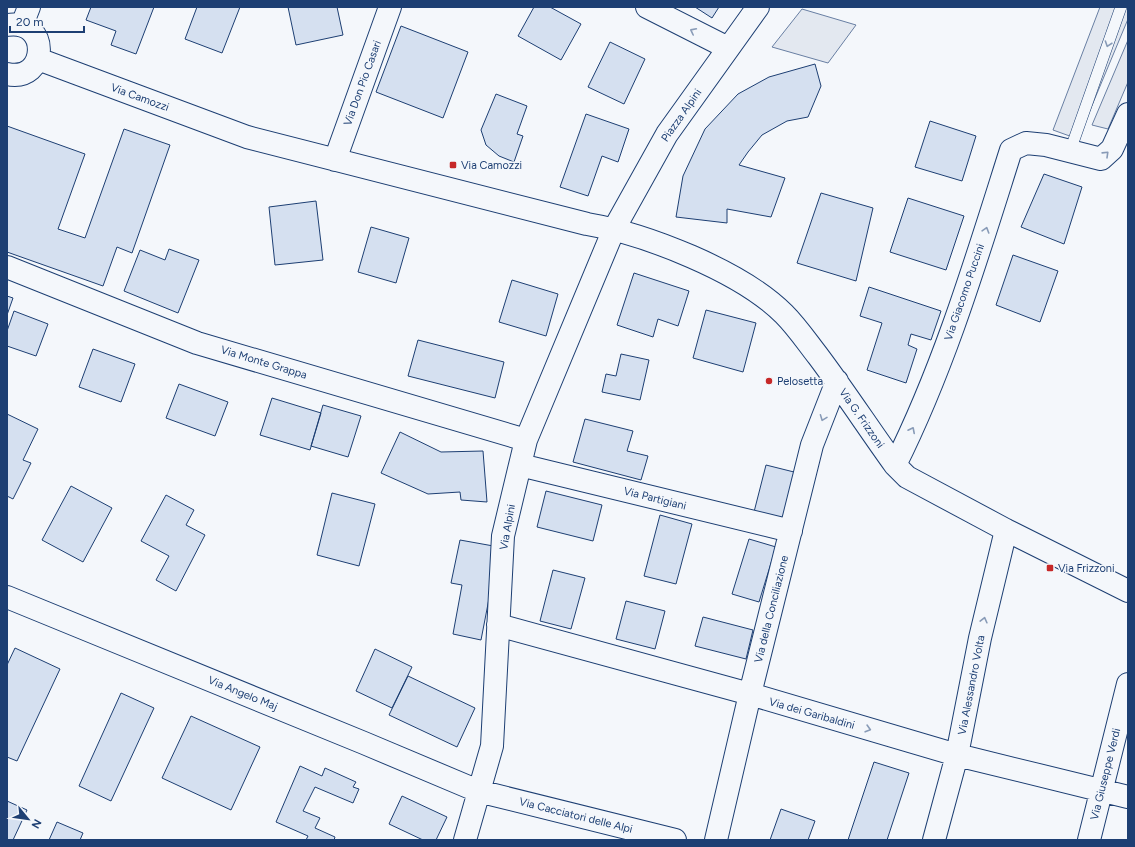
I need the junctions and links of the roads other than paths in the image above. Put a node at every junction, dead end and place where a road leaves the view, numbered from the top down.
1 (390, 7) edge
2 (647, 7) edge
3 (758, 7) edge
4 (1121, 7) edge
5 (19, 19) edge
6 (728, 48) junction
7 (38, 59) junction
8 (7, 74) edge
9 (1128, 114) edge
10 (1070, 151) junction
11 (335, 160) junction
12 (614, 229) junction
13 (7, 267) edge
14 (837, 381) junction
15 (526, 440) junction
16 (520, 465) junction
17 (895, 465) junction
18 (1006, 530) junction
19 (790, 531) junction
20 (1128, 591) edge
21 (7, 597) edge
22 (498, 624) junction
23 (1128, 684) edge
24 (750, 694) junction
25 (957, 755) junction
26 (1101, 790) junction
27 (478, 791) junction
28 (1128, 797) edge
29 (465, 840) edge
30 (674, 840) edge
31 (716, 840) edge
32 (934, 840) edge
33 (1088, 840) edge

1 - 11 street, Via Don Pio Casari
6 -> 2 street
3 - 6 street, Piazza Alpini
4 -> 10 lane
5 - 7 street
6 - 12 street, Piazza Alpini
7 - 8 street
7 - 11 street, Via Camozzi
10 -> 9 street
17 -> 10 street, Via Giacomo Puccini
11 - 12 street, Via Camozzi
12 - 14 street, Via G. Frizzoni
12 - 15 street, Via Alpini
13 - 15 street, Via Monte Grappa
14 - 17 street, Via G. Frizzoni
14 -> 19 street, Via della Conciliazione
15 - 16 street, Via Alpini
16 - 19 street, Via Partigiani
16 - 22 street, Via Alpini
17 - 18 street, Via G. Frizzoni
18 - 20 street, Via G. Frizzoni
25 -> 18 street, Via Alessandro Volta
19 - 24 street, Via della Conciliazione
21 - 27 street, Via Angelo Maj
22 - 24 street, Via dei Garibaldini
22 - 27 street, Via Alpini
23 - 26 street, Via Giuseppe Verdi
24 -> 25 street, Via dei Garibaldini
24 - 31 street, Via della Conciliazione
25 - 26 street, Via dei Garibaldini
25 - 32 street, Via Alessandro Volta
26 - 28 street, Via dei Garibaldini
26 - 33 street, Via Giuseppe Verdi
27 - 29 street, Via Alpini
27 - 30 street, Via Cacciatori delle Alpi

